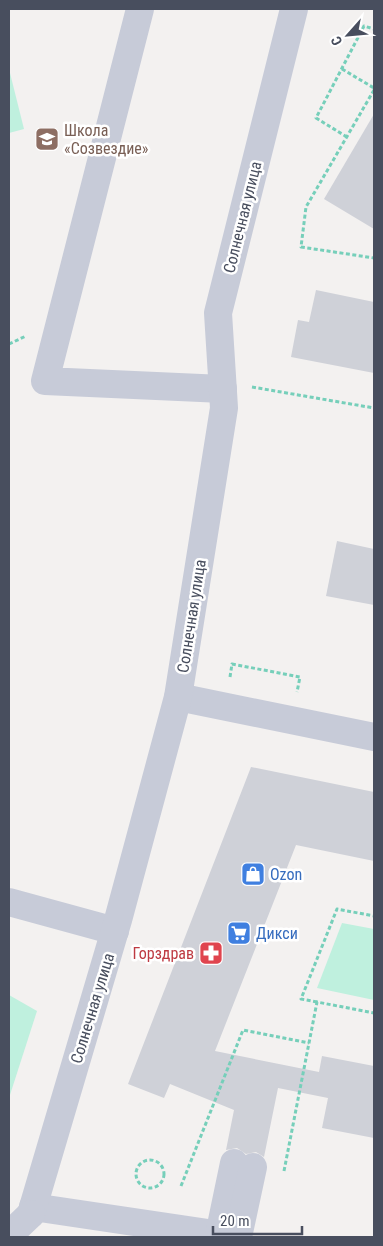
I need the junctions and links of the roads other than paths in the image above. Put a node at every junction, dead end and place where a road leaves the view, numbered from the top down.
1 (140, 9) edge
2 (294, 9) edge
3 (223, 386) junction
4 (178, 697) junction
5 (374, 737) edge
6 (9, 902) edge
7 (114, 932) junction
8 (243, 1165) dead end
9 (34, 1219) edge
10 (9, 1235) edge
11 (231, 1236) edge

1 - 3 street
2 - 3 street, Солнечная улица
3 - 4 street, Солнечная улица
4 - 5 street
4 - 7 street, Солнечная улица
6 - 7 street
7 - 9 street, Солнечная улица
8 - 11 street
9 - 10 street
9 - 11 street

